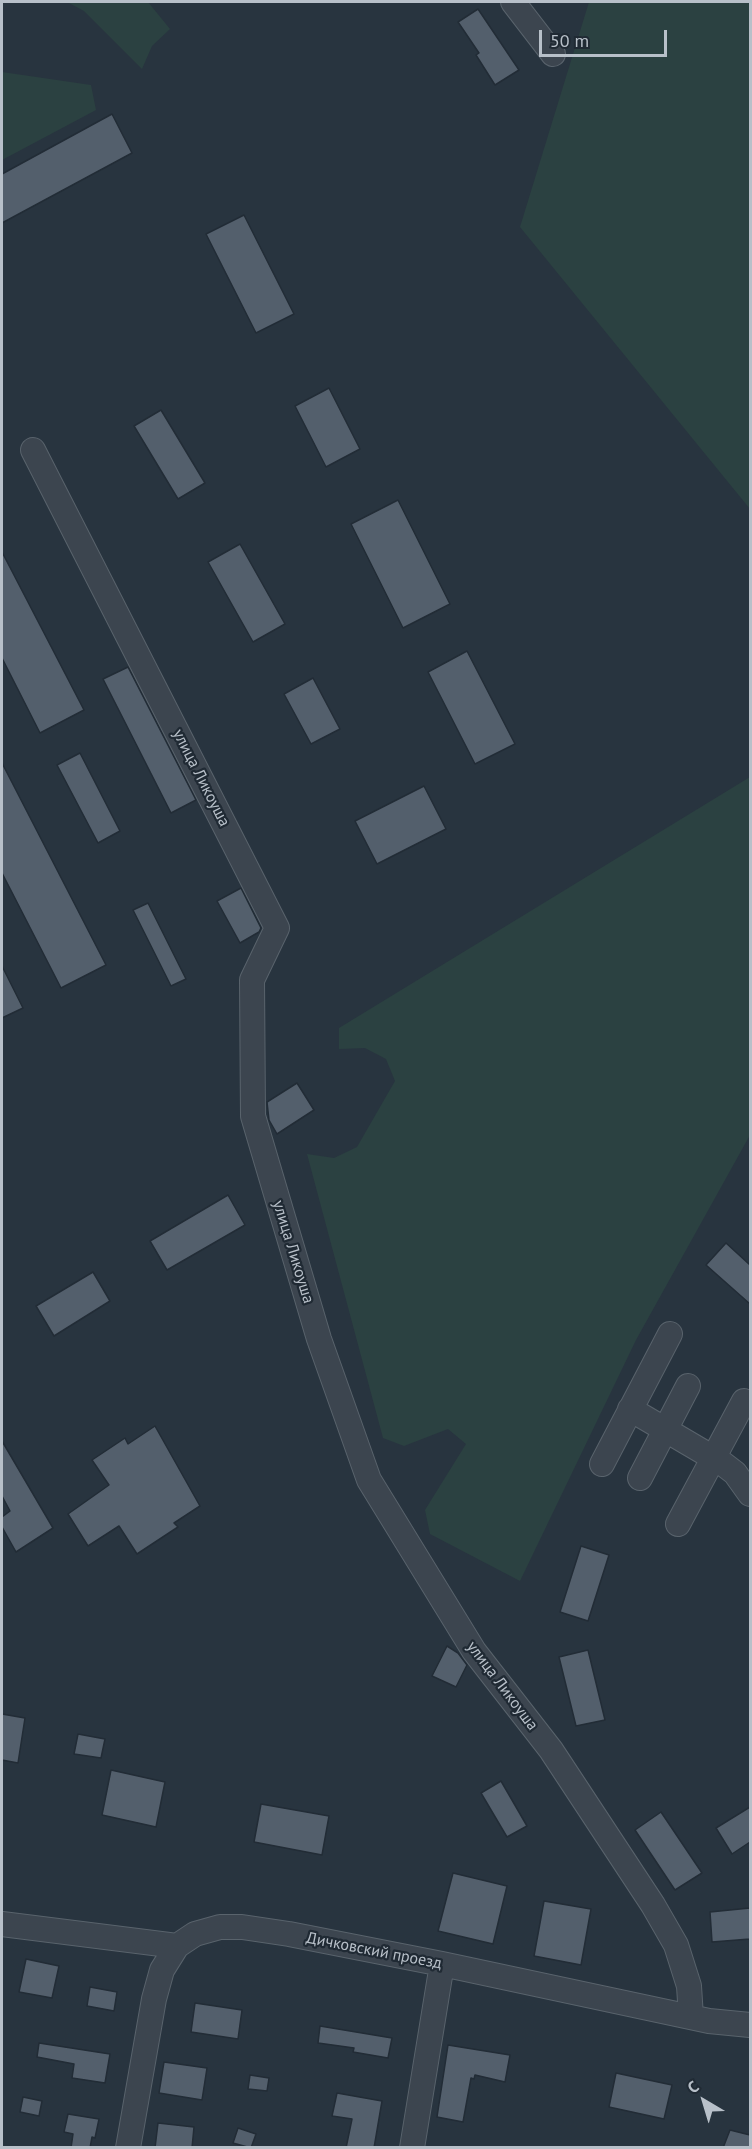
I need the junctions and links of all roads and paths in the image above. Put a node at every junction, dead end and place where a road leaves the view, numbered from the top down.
1 (513, 2) edge
2 (553, 54) dead end
3 (33, 450) dead end
4 (670, 1334) dead end
5 (688, 1386) dead end
6 (744, 1401) dead end
7 (630, 1409) junction
8 (665, 1430) junction
9 (713, 1458) junction
10 (602, 1464) dead end
11 (640, 1478) dead end
12 (747, 1479) edge
13 (678, 1524) dead end
14 (2, 1924) edge
15 (177, 1946) junction
16 (442, 1964) junction
17 (691, 2017) junction
18 (749, 2026) edge
19 (128, 2148) edge
20 (412, 2148) edge

1 - 2 street
3 - 17 street, улица Ликоуша
4 - 7 street
5 - 8 street
6 - 9 street
7 - 8 street
7 - 10 street
8 - 9 street
8 - 11 street
9 - 12 street
9 - 13 street
14 - 15 street
15 - 16 street, Дичковский проезд
15 - 19 street
16 - 17 street, Дичковский проезд
16 - 20 street
17 - 18 street, Дичковский проезд

